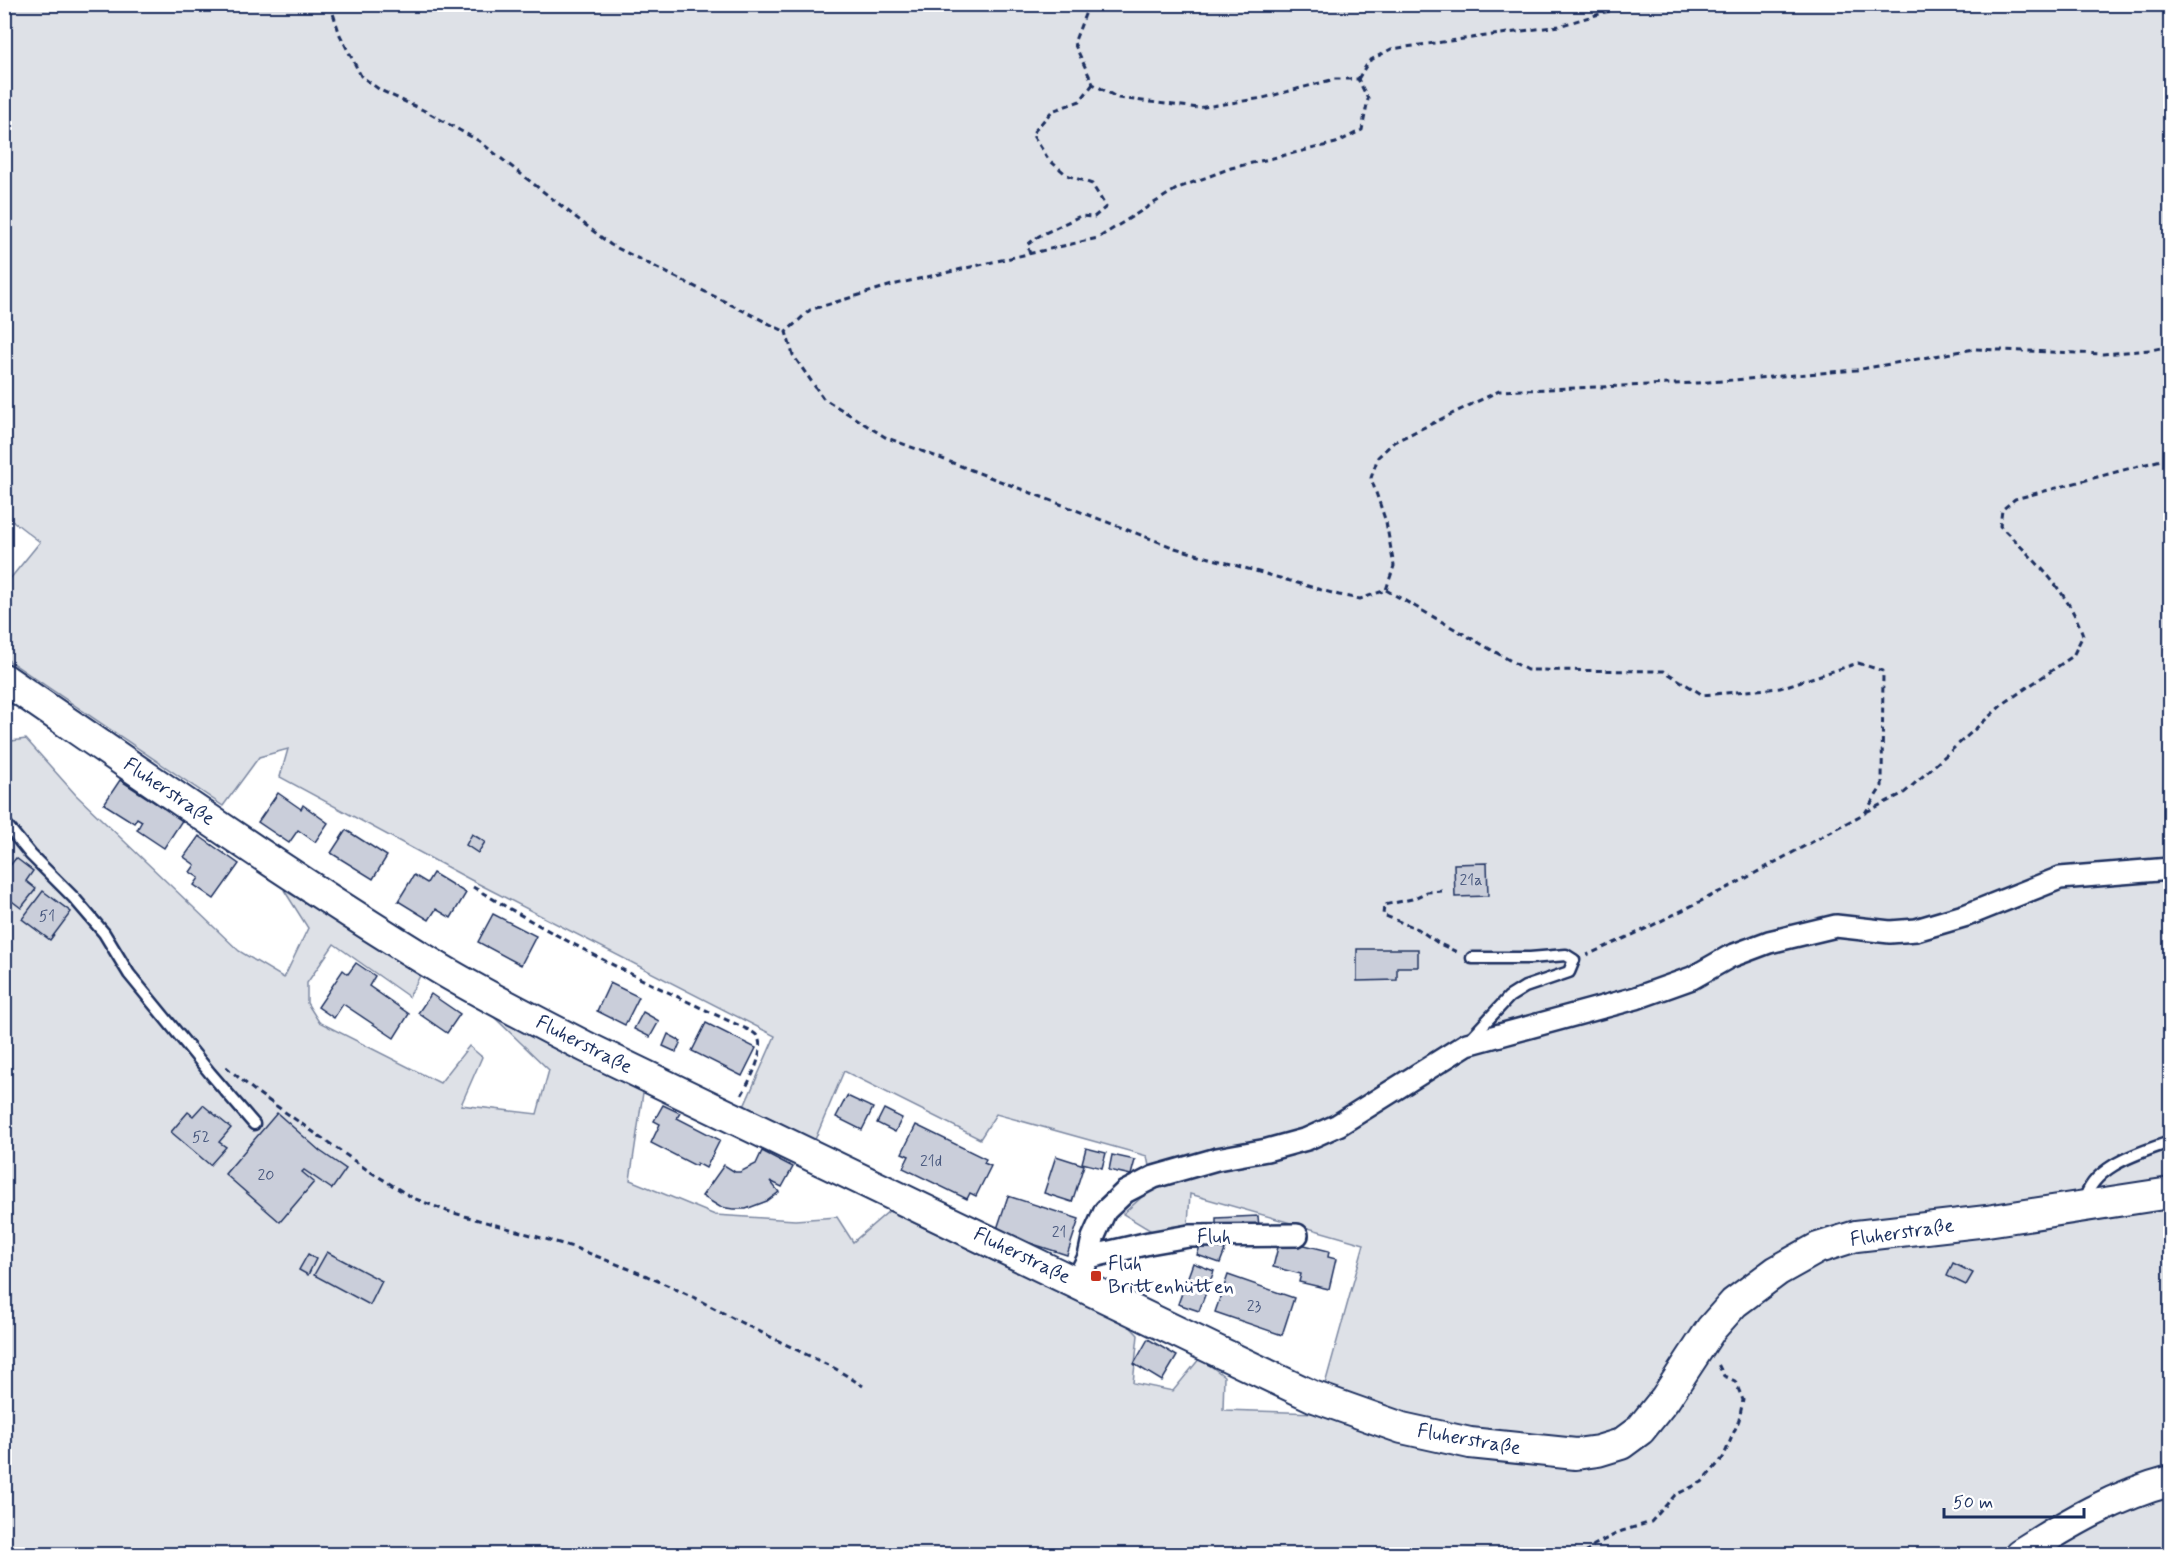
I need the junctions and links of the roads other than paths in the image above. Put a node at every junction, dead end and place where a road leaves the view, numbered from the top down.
1 (4, 679) edge
2 (4, 822) edge
3 (2170, 869) edge
4 (1472, 958) road end
5 (1467, 1044) junction
6 (254, 1124) dead end
7 (2170, 1142) edge
8 (2170, 1193) edge
9 (2084, 1206) junction
10 (1297, 1235) dead end
11 (1082, 1270) junction
12 (2170, 1480) edge
13 (2020, 1554) edge

1 - 11 street, Fluherstraße
2 - 6 lane
3 - 5 street
4 - 5 lane
5 - 11 street
7 - 9 lane
8 - 9 street, Fluherstraße
9 - 11 street, Fluherstraße
10 - 11 street, Fluh
12 - 13 street

